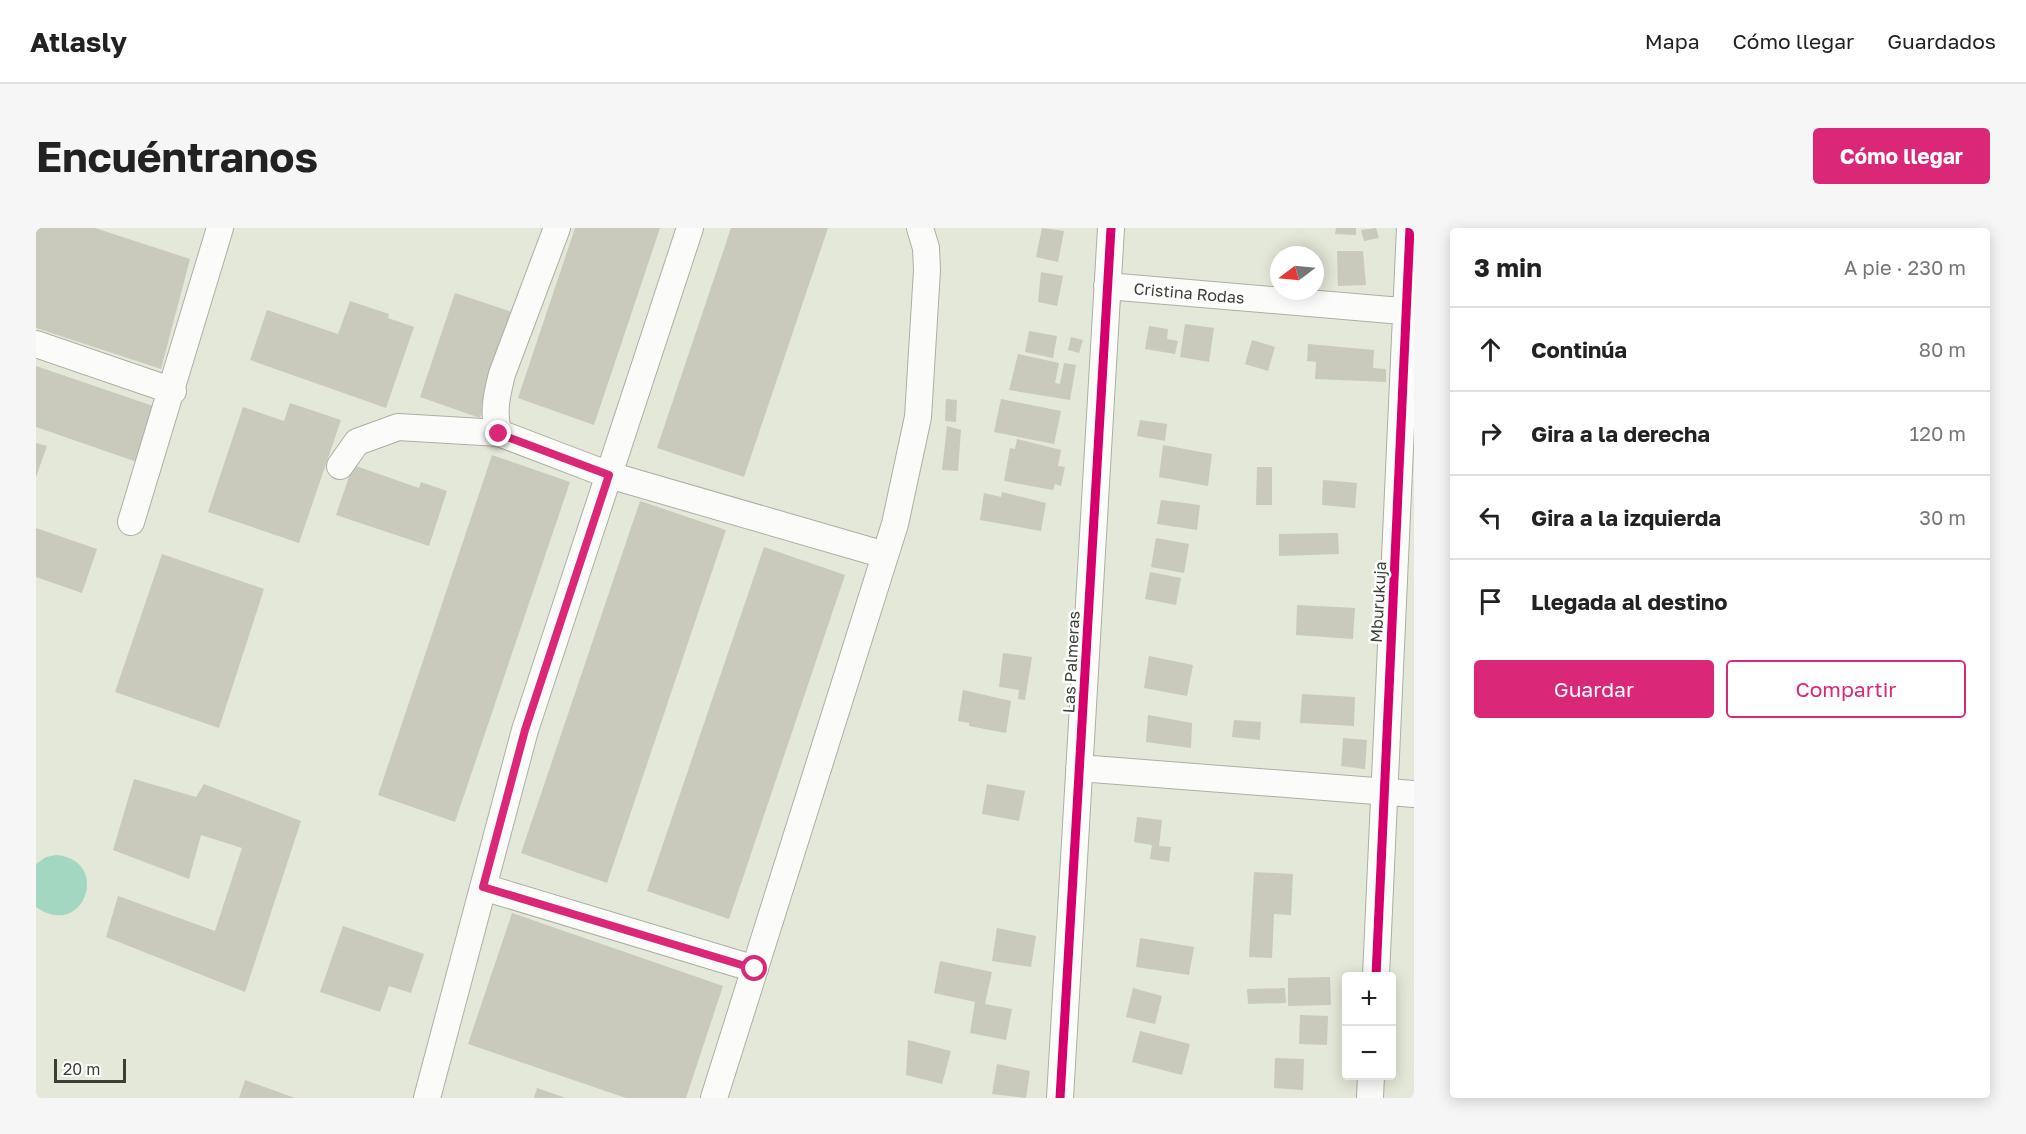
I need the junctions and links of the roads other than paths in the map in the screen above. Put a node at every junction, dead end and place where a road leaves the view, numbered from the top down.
1 (220, 228) edge
2 (557, 228) edge
3 (690, 228) edge
4 (920, 228) edge
5 (1111, 228) edge
6 (1410, 228) edge
7 (1107, 286) junction
8 (1410, 312) edge
9 (36, 344) edge
10 (172, 391) junction
11 (499, 434) junction
12 (340, 466) dead end
13 (609, 475) junction
14 (130, 522) dead end
15 (885, 555) junction
16 (1079, 768) junction
17 (1384, 791) junction
18 (1414, 794) edge
19 (483, 887) junction
20 (755, 969) junction
21 (1376, 972) edge
22 (1371, 1080) edge
23 (427, 1098) edge
24 (714, 1098) edge
25 (1060, 1098) edge
26 (1370, 1098) edge

1 - 10 street
2 - 11 street
3 - 13 street
4 - 15 street
5 - 7 street, Las Palmeras
6 - 8 street, Mburukuja
7 - 8 street, Cristina Rodas
7 - 16 street, Las Palmeras
8 - 17 street, Mburukuja
9 - 10 street
10 - 14 street
11 - 12 street
11 - 13 street
13 - 15 street
13 - 19 street
15 - 20 street
16 - 17 street
16 - 25 street, Las Palmeras
17 - 18 street
17 - 21 street, Mburukuja
19 - 20 street
19 - 23 street
20 - 24 street
22 - 26 street

